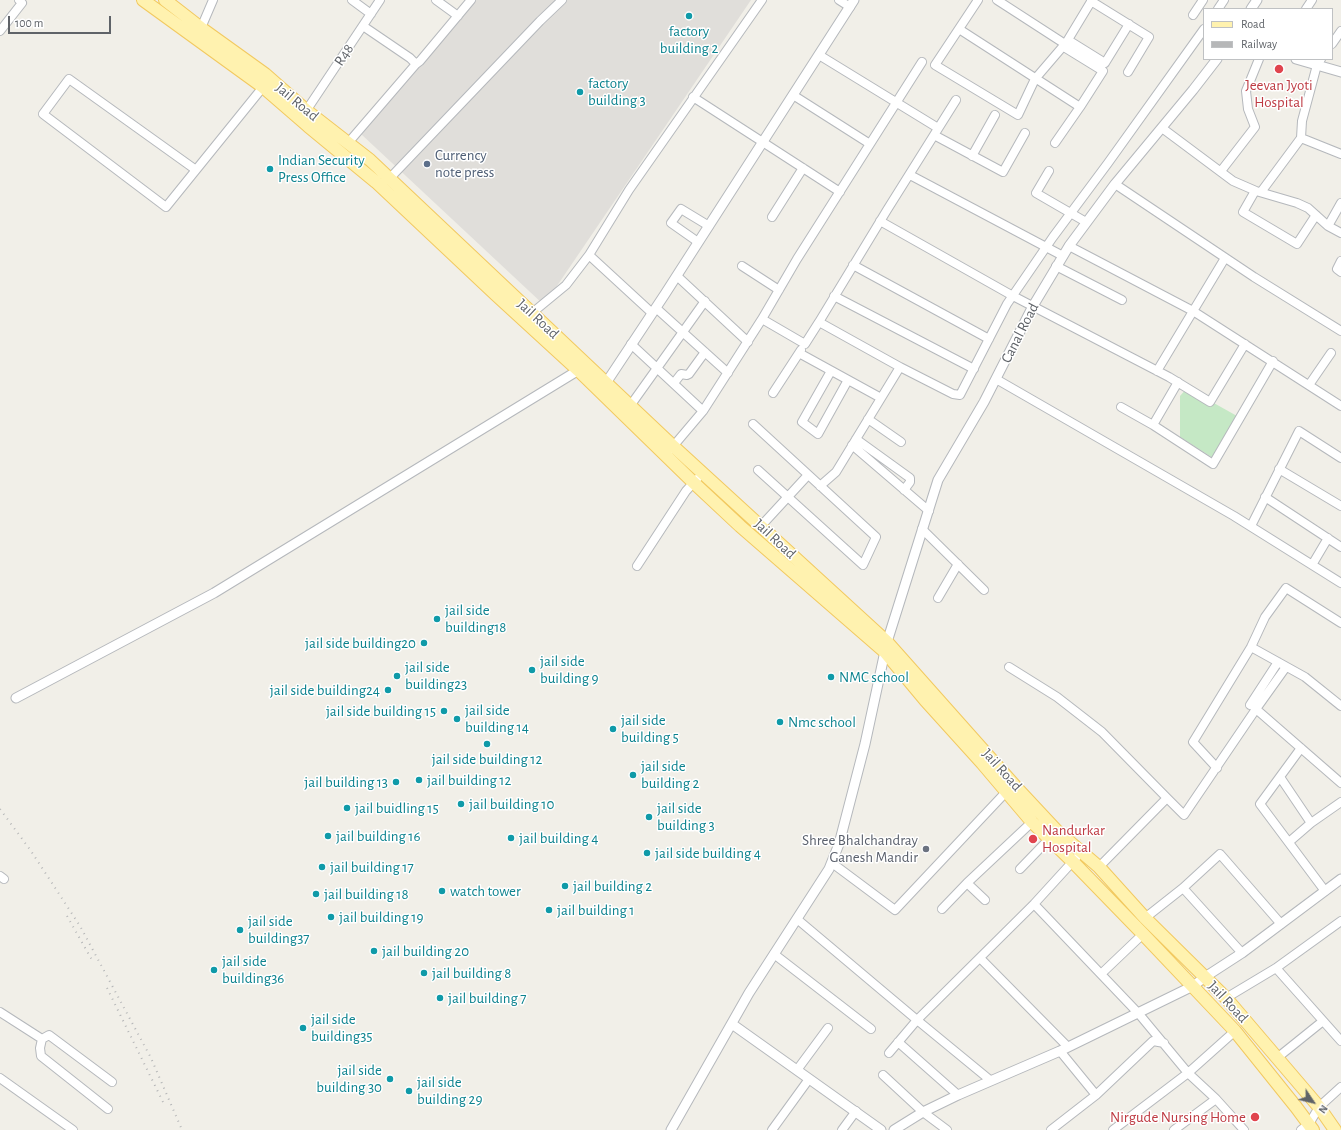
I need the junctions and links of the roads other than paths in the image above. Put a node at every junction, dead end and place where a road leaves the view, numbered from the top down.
1 (19, 0) edge
2 (143, 0) edge
3 (165, 0) edge
4 (214, 0) edge
5 (352, 0) edge
6 (380, 0) edge
7 (436, 0) edge
8 (471, 0) edge
9 (562, 0) edge
10 (762, 0) edge
11 (839, 0) edge
12 (978, 0) edge
13 (997, 0) edge
14 (1092, 0) edge
15 (1203, 0) edge
16 (852, 3) edge
17 (371, 14) junction
18 (1193, 15) dead end
19 (458, 16) junction
20 (1129, 24) junction
21 (363, 26) junction
22 (201, 28) junction
23 (958, 29) junction
24 (1203, 30) edge
25 (0, 31) edge
26 (1341, 32) edge
27 (1066, 43) junction
28 (1333, 43) edge
29 (819, 55) junction
30 (1216, 60) edge
31 (1259, 60) edge
32 (1304, 60) edge
33 (922, 62) dead end
34 (1319, 62) edge
35 (416, 64) junction
36 (1128, 72) dead end
37 (1341, 72) edge
38 (1035, 80) junction
39 (263, 87) junction
40 (793, 96) junction
41 (694, 97) junction
42 (956, 100) dead end
43 (896, 102) junction
44 (1080, 107) junction
45 (303, 115) junction
46 (995, 115) dead end
47 (1162, 128) junction
48 (936, 132) junction
49 (1025, 133) dead end
50 (1301, 138) junction
51 (763, 142) junction
52 (348, 143) junction
53 (1056, 143) dead end
54 (870, 144) junction
55 (1341, 154) edge
56 (972, 156) junction
57 (803, 168) junction
58 (196, 170) junction
59 (1048, 171) dead end
60 (1221, 171) junction
61 (910, 175) junction
62 (389, 179) junction
63 (1115, 184) junction
64 (840, 192) junction
65 (1258, 192) junction
66 (1341, 203) edge
67 (1071, 213) junction
68 (772, 216) dead end
69 (1316, 216) junction
70 (880, 221) junction
71 (1086, 222) junction
72 (709, 226) junction
73 (1328, 226) junction
74 (1341, 232) edge
75 (698, 242) junction
76 (1069, 246) junction
77 (1046, 247) junction
78 (589, 255) junction
79 (1063, 256) junction
80 (1226, 258) junction
81 (1341, 261) edge
82 (742, 266) dead end
83 (853, 266) junction
84 (1056, 266) junction
85 (479, 271) junction
86 (1341, 272) edge
87 (677, 276) junction
88 (779, 290) junction
89 (834, 296) junction
90 (1013, 296) junction
91 (1122, 300) dead end
92 (705, 301) junction
93 (1033, 306) junction
94 (654, 310) junction
95 (1193, 311) junction
96 (532, 313) junction
97 (762, 319) junction
98 (820, 322) junction
99 (1341, 331) edge
100 (683, 332) junction
101 (989, 339) junction
102 (748, 342) junction
103 (631, 344) junction
104 (805, 344) junction
105 (1245, 344) junction
106 (705, 352) junction
107 (799, 353) junction
108 (1331, 353) dead end
109 (1273, 361) junction
110 (582, 367) junction
111 (900, 367) junction
112 (657, 368) junction
113 (974, 369) junction
114 (831, 370) junction
115 (1157, 371) junction
116 (728, 373) junction
117 (996, 379) junction
118 (848, 380) junction
119 (1178, 382) junction
120 (674, 383) junction
121 (1309, 385) junction
122 (602, 387) junction
123 (773, 393) dead end
124 (881, 398) junction
125 (630, 406) junction
126 (1341, 406) edge
127 (1121, 407) dead end
128 (703, 411) junction
129 (868, 419) junction
130 (753, 424) dead end
131 (1153, 425) junction
132 (854, 442) junction
133 (901, 442) dead end
134 (674, 446) junction
135 (665, 455) junction
136 (1341, 458) edge
137 (1279, 469) junction
138 (758, 470) dead end
139 (703, 472) junction
140 (808, 475) junction
141 (694, 483) junction
142 (820, 486) junction
143 (904, 490) junction
144 (788, 496) junction
145 (1265, 497) junction
146 (1341, 506) edge
147 (928, 511) junction
148 (761, 526) junction
149 (1251, 526) junction
150 (922, 529) junction
151 (1328, 538) junction
152 (1341, 547) edge
153 (958, 564) junction
154 (1312, 565) junction
155 (637, 566) dead end
156 (1341, 583) edge
157 (984, 590) dead end
158 (938, 598) dead end
159 (1341, 623) edge
160 (886, 647) junction
161 (1251, 647) junction
162 (1282, 664) junction
163 (1009, 667) dead end
164 (16, 698) dead end
165 (1341, 706) edge
166 (1253, 707) junction
167 (1301, 748) junction
168 (1217, 768) junction
169 (1280, 777) junction
170 (1341, 783) edge
171 (1006, 792) junction
172 (1167, 798) junction
173 (1341, 802) edge
174 (1032, 822) junction
175 (1311, 823) junction
176 (1049, 839) junction
177 (1289, 842) junction
178 (1082, 852) junction
179 (1073, 862) junction
180 (832, 863) junction
181 (1099, 867) junction
182 (1020, 869) dead end
183 (1341, 879) edge
184 (967, 883) junction
185 (1183, 888) junction
186 (1325, 891) junction
187 (985, 900) dead end
188 (1034, 904) junction
189 (942, 909) dead end
190 (1145, 918) junction
191 (797, 919) junction
192 (1341, 921) edge
193 (1281, 924) junction
194 (1143, 934) junction
195 (1242, 953) junction
196 (774, 954) junction
197 (980, 958) junction
198 (1276, 968) junction
199 (1101, 974) junction
200 (1205, 977) junction
201 (1193, 986) junction
202 (1226, 998) junction
203 (0, 1012) edge
204 (1139, 1014) junction
205 (917, 1020) junction
206 (1323, 1021) junction
207 (732, 1024) junction
208 (828, 1028) dead end
209 (871, 1029) dead end
210 (1234, 1031) junction
211 (42, 1039) junction
212 (1341, 1041) edge
213 (898, 1042) junction
214 (1164, 1043) junction
215 (1064, 1049) junction
216 (889, 1053) dead end
217 (1277, 1058) junction
218 (797, 1070) junction
219 (1188, 1073) junction
220 (883, 1075) dead end
221 (0, 1078) edge
222 (809, 1079) junction
223 (990, 1080) junction
224 (112, 1082) dead end
225 (1341, 1087) edge
226 (958, 1095) junction
227 (1096, 1096) junction
228 (1216, 1099) junction
229 (1319, 1107) junction
230 (108, 1109) dead end
231 (856, 1111) junction
232 (923, 1112) junction
233 (1118, 1128) edge
234 (1308, 1128) edge
235 (73, 1130) edge
236 (671, 1130) edge
237 (772, 1130) edge
238 (842, 1130) edge
239 (881, 1130) edge
240 (894, 1130) edge
241 (948, 1130) edge
242 (1051, 1130) edge
243 (1174, 1130) edge
244 (1244, 1130) edge
245 (1335, 1130) edge

1 - 25 street
2 - 39 main road
3 - 22 main road, Jail Road
4 - 22 street
5 - 17 street
6 - 17 street, R48
7 - 19 street
8 - 19 street
9 - 62 street
10 - 41 street
11 - 16 street
12 - 23 street
13 - 27 street
14 - 20 street
14 - 27 street
15 - 18 street
16 - 29 street
17 - 21 street, R48
19 - 35 street
20 - 27 street
20 - 36 street
21 - 35 street
21 - 45 street, R48
22 - 45 main road, Jail Road
23 - 38 street
23 - 38 street
24 - 67 street
26 - 28 street
27 - 38 street
27 - 44 street
29 - 40 street
29 - 43 street
30 - 47 street, Canal Road
31 - 60 street
32 - 34 street
33 - 43 street
34 - 37 street
34 - 50 street
35 - 52 street
38 - 44 street
39 - 45 main road
39 - 58 street
40 - 51 street
40 - 54 street
41 - 51 street
41 - 78 street
42 - 48 street
43 - 48 street
43 - 54 street
44 - 53 street
45 - 52 main road, Jail Road
45 - 85 main road
46 - 56 street
47 - 60 street
47 - 63 street, Canal Road
48 - 56 street
48 - 61 street
49 - 56 street
50 - 55 street
50 - 65 street
51 - 57 street
51 - 72 street
52 - 62 main road, Jail Road
54 - 64 street
57 - 64 street
57 - 68 street
58 - 58 street
59 - 67 street
60 - 65 street
61 - 70 street
61 - 77 street
62 - 85 main road, Jail Road
63 - 71 street, Canal Road
63 - 80 street
64 - 88 street
65 - 69 street
65 - 69 street
66 - 73 street
67 - 71 street
67 - 77 street
69 - 73 street
70 - 83 street
70 - 90 street
71 - 76 street, Canal Road
72 - 75 street
72 - 75 street
73 - 74 street
75 - 87 street
76 - 79 street, Canal Road
76 - 95 street
77 - 79 street
77 - 90 street
78 - 94 street
78 - 96 street
79 - 84 street, Canal Road
80 - 95 street
80 - 99 street
81 - 86 street
82 - 88 street
83 - 89 street
83 - 101 street
84 - 91 street
84 - 93 street, Canal Road
85 - 96 main road, Jail Road
85 - 110 main road
87 - 92 street
87 - 94 street
88 - 97 street
89 - 98 street
89 - 113 street
90 - 93 street
90 - 101 street
92 - 100 street
92 - 102 street
93 - 115 street
93 - 117 street, Canal Road
94 - 100 street
94 - 103 street
95 - 105 street
95 - 115 street
96 - 110 main road, Jail Road
97 - 102 street
97 - 104 street
98 - 104 street
98 - 111 street
100 - 106 street
100 - 112 street
101 - 113 street
102 - 116 street
103 - 112 street
103 - 122 street
104 - 107 street
105 - 109 street
105 - 119 street
106 - 116 street
106 - 120 street
107 - 114 street
107 - 123 street
108 - 121 street
109 - 121 street
109 - 131 street
110 - 122 main road, Jail Road
110 - 164 street
111 - 113 street
111 - 124 street
112 - 120 street
112 - 125 street
114 - 118 street
114 - 118 street
115 - 119 street
116 - 128 street
117 - 147 street, Canal Road
117 - 149 street
118 - 124 street
119 - 131 street
120 - 128 street
121 - 126 street
122 - 125 main road, Jail Road
122 - 135 main road
124 - 129 street
125 - 134 main road, Jail Road
127 - 131 street
128 - 134 street
129 - 132 street
129 - 133 street
130 - 140 street
132 - 142 street
132 - 143 street
132 - 143 street
134 - 135 street
134 - 139 main road, Jail Road
135 - 141 main road
136 - 137 street
137 - 145 street
137 - 146 street
138 - 144 street
139 - 141 street
139 - 148 main road, Jail Road
140 - 142 street
140 - 144 street
141 - 155 street
141 - 160 main road
142 - 144 street
143 - 147 street
144 - 148 street
145 - 149 street
145 - 151 street
147 - 150 street, Canal Road
148 - 160 main road, Jail Road
149 - 154 street
150 - 153 street
150 - 160 street, Canal Road
151 - 152 street
151 - 154 street
153 - 157 street
153 - 158 street
154 - 156 street
159 - 161 street
160 - 171 main road
160 - 178 main road, Jail Road
160 - 180 street, Canal Road
161 - 162 street
161 - 168 street
162 - 165 street
162 - 166 street
163 - 172 street
166 - 167 street
166 - 168 street
167 - 169 street
167 - 170 street
168 - 172 street
169 - 175 street
169 - 177 street
171 - 174 main road
171 - 180 street
172 - 181 street
173 - 175 street
174 - 176 main road
174 - 184 street
175 - 177 street
176 - 179 main road
176 - 182 street
177 - 186 street
178 - 179 street
178 - 181 main road, Jail Road
179 - 188 street
179 - 194 main road
180 - 191 street, Canal Road
181 - 190 main road, Jail Road
183 - 186 street
184 - 187 street
184 - 189 street
185 - 190 street
185 - 193 street
185 - 195 street
186 - 193 street
188 - 197 street
188 - 199 street
190 - 200 main road, Jail Road
191 - 196 street, Canal Road
191 - 205 street
192 - 198 street
193 - 195 street
194 - 199 street
194 - 201 main road
195 - 200 street
196 - 207 street, Canal Road
196 - 209 street
197 - 205 street
197 - 215 street
198 - 202 street
198 - 206 street
199 - 204 street
200 - 201 street
200 - 202 main road, Jail Road
201 - 204 street
201 - 210 main road
202 - 217 main road, Jail Road
203 - 211 street
204 - 214 street
204 - 215 street
205 - 213 street
205 - 223 street
206 - 212 street
206 - 217 street
207 - 218 street
207 - 236 street, Canal Road
208 - 218 street
210 - 219 street
210 - 234 main road
211 - 224 street
211 - 230 street
213 - 216 street
213 - 226 street
214 - 219 street
214 - 227 street
215 - 223 street
215 - 227 street
217 - 229 main road, Jail Road
218 - 222 street
219 - 228 street
219 - 233 street
220 - 232 street
221 - 235 street
222 - 231 street
222 - 237 street
223 - 226 street
225 - 229 street
226 - 232 street
227 - 242 street
228 - 243 street
228 - 244 street
229 - 234 street
229 - 245 main road, Jail Road
231 - 238 street
231 - 239 street
232 - 240 street
232 - 241 street

